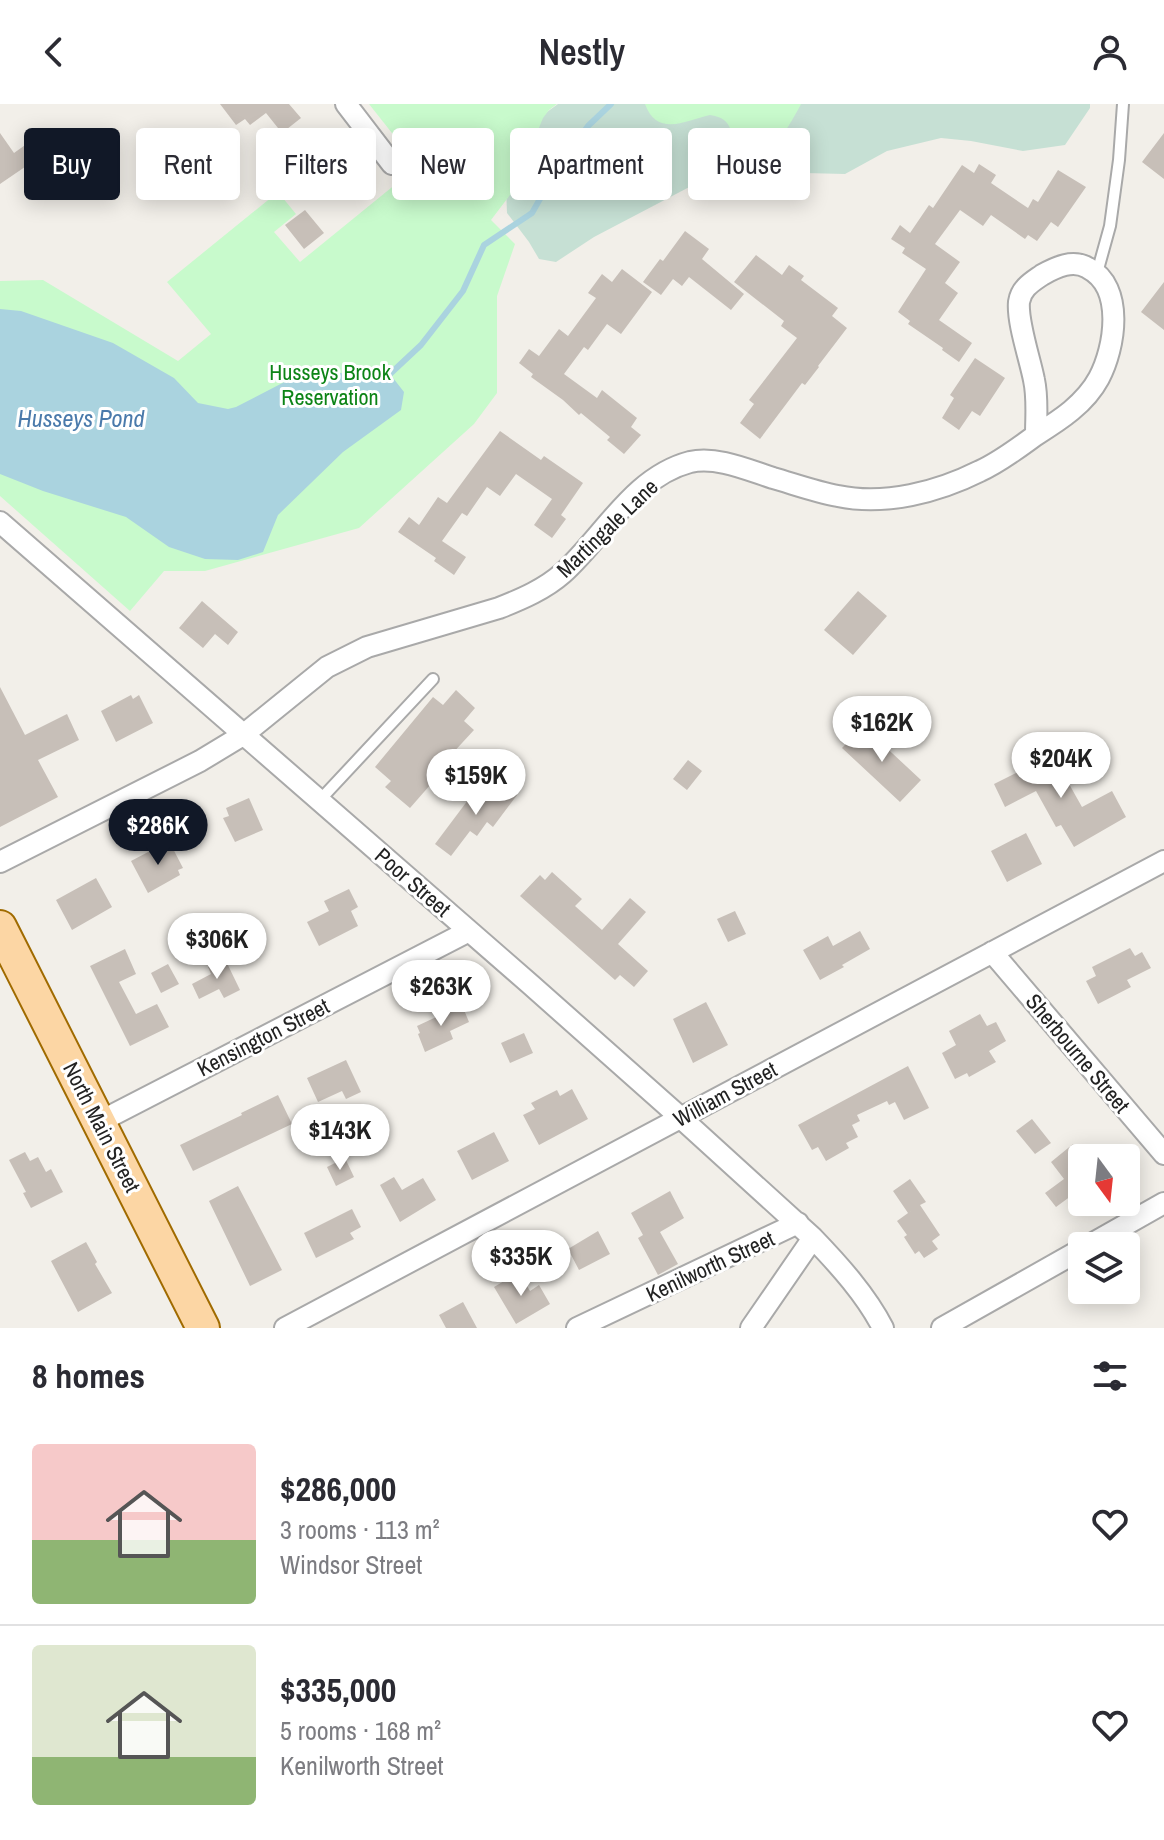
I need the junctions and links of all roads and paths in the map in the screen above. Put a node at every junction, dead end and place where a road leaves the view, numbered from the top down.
1 (346, 104) edge
2 (1123, 104) edge
3 (392, 164) dead end
4 (1097, 273) junction
5 (1036, 435) junction
6 (0, 522) edge
7 (433, 679) dead end
8 (243, 735) junction
9 (319, 801) junction
10 (1164, 861) edge
11 (0, 862) edge
12 (0, 927) edge
13 (469, 931) junction
14 (992, 952) junction
15 (681, 1118) junction
16 (99, 1122) junction
17 (1164, 1154) edge
18 (1164, 1203) edge
19 (798, 1223) junction
20 (1113, 1232) edge
21 (813, 1238) junction
22 (1068, 1257) edge
23 (203, 1328) edge
24 (285, 1328) edge
25 (577, 1328) edge
26 (751, 1328) edge
27 (883, 1328) edge
28 (942, 1328) edge

1 - 3 street
2 - 4 lane
4 - 5 street, Martingale Lane
4 - 5 street
5 - 8 street, Martingale Lane
6 - 8 street, Poor Street
7 - 9 lane
8 - 9 street, Poor Street
8 - 11 street, Martingale Lane
9 - 13 street, Poor Street
10 - 14 street, William Street
12 - 16 main road, North Main Street
13 - 15 street, Poor Street
13 - 16 street, Kensington Street
14 - 15 street, William Street
14 - 17 street, Sherbourne Street
15 - 19 street, Poor Street
15 - 24 street, William Street
16 - 23 main road, North Main Street
18 - 20 street
19 - 21 street, Poor Street
19 - 25 street, Kenilworth Street
21 - 26 street
21 - 27 street, Poor Street
22 - 28 street

